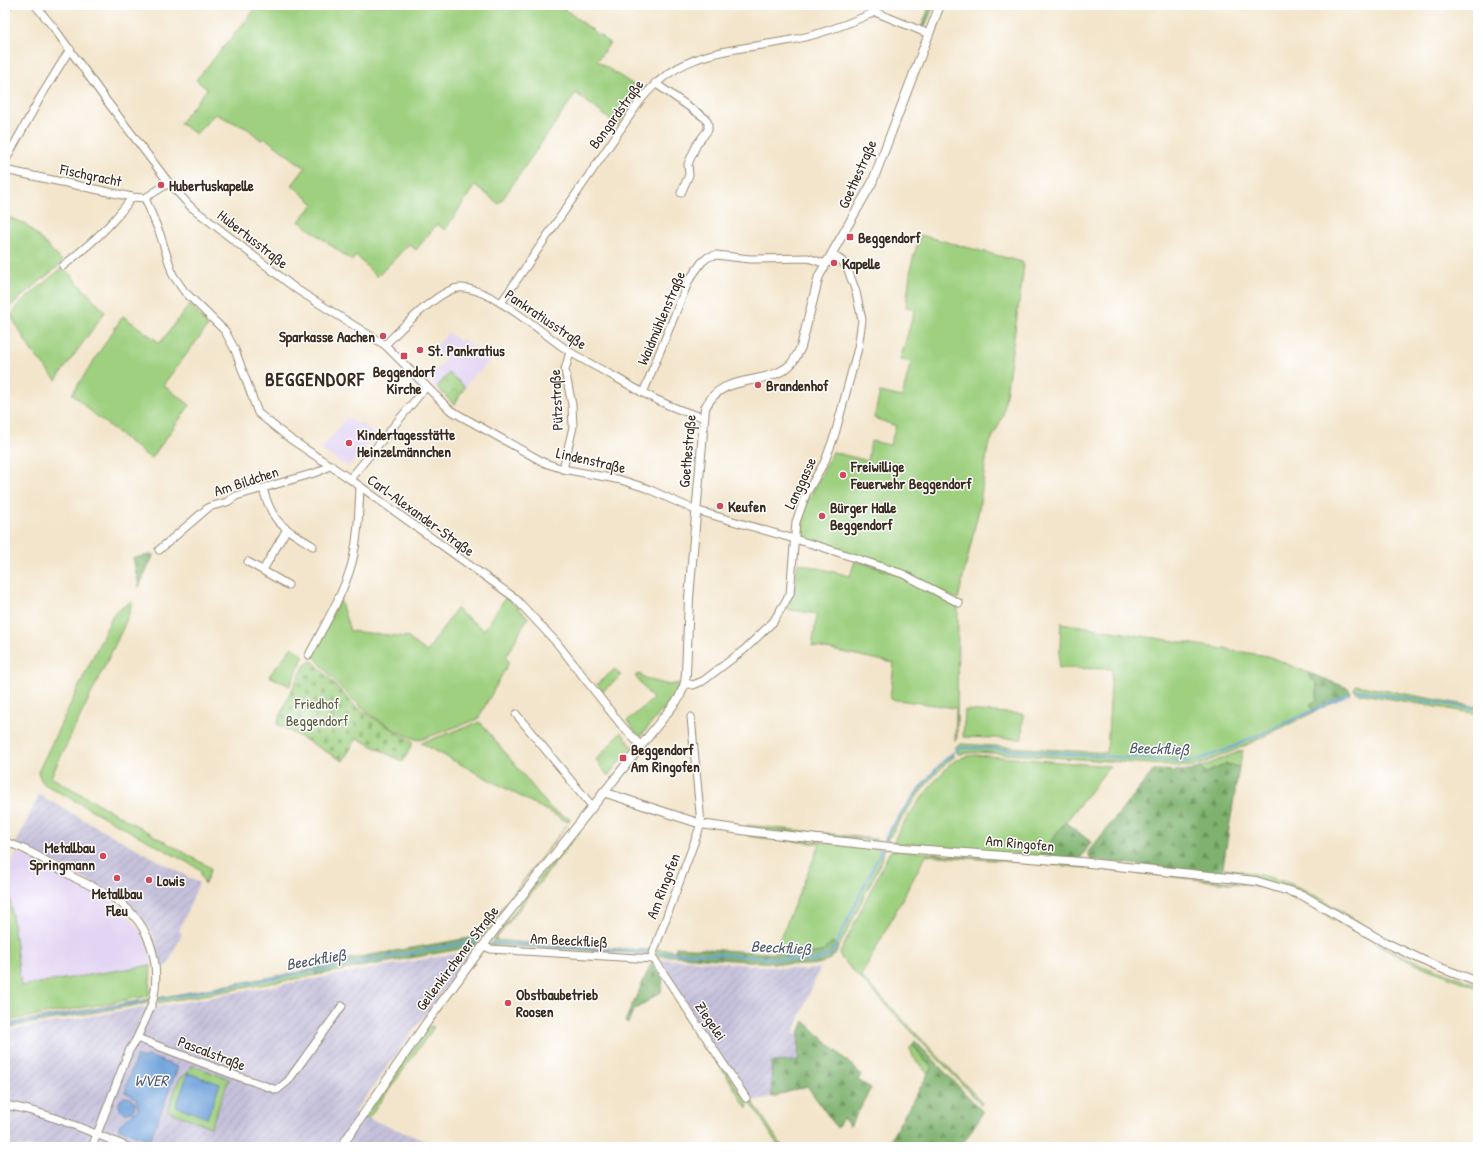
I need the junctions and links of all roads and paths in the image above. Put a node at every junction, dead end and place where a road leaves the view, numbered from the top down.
1 (8, 5) edge
2 (35, 5) edge
3 (940, 5) edge
4 (5, 7) edge
5 (929, 34) junction
6 (70, 49) junction
7 (654, 83) junction
8 (5, 161) edge
9 (5, 170) edge
10 (169, 184) junction
11 (681, 193) dead end
12 (132, 197) junction
13 (145, 198) junction
14 (832, 254) junction
15 (826, 264) junction
16 (63, 266) dead end
17 (501, 303) junction
18 (385, 345) junction
19 (570, 352) junction
20 (426, 387) junction
21 (643, 394) junction
22 (703, 417) junction
23 (331, 465) junction
24 (563, 469) junction
25 (350, 479) junction
26 (360, 486) junction
27 (263, 489) junction
28 (696, 510) junction
29 (287, 529) junction
30 (794, 539) junction
31 (313, 546) dead end
32 (159, 550) dead end
33 (248, 562) dead end
34 (263, 570) junction
35 (288, 584) dead end
36 (959, 603) dead end
37 (309, 655) dead end
38 (685, 683) junction
39 (516, 714) dead end
40 (690, 717) dead end
41 (640, 746) junction
42 (603, 792) junction
43 (592, 806) junction
44 (701, 824) junction
45 (5, 842) edge
46 (483, 946) junction
47 (653, 959) junction
48 (1478, 982) edge
49 (342, 1006) dead end
50 (137, 1038) junction
51 (746, 1098) dead end
52 (5, 1105) edge
53 (98, 1134) junction
54 (92, 1147) edge
55 (128, 1147) edge
56 (341, 1147) edge

1 - 4 street
2 - 6 street, Hubertusstraße
3 - 5 street, Goethestraße
5 - 7 street, Bongardstraße
5 - 14 street, Goethestraße
6 - 8 street
6 - 10 street, Hubertusstraße
7 - 11 street
7 - 17 street, Bongardstraße
9 - 12 street, Fischgracht
10 - 13 street
10 - 18 street, Hubertusstraße
12 - 13 street, Fischgracht
12 - 16 street
13 - 23 street, Carl-Alexander-Straße
14 - 15 street, Goethestraße
14 - 30 street, Langgasse
15 - 21 street, Waidmühlenstraße
15 - 22 street, Goethestraße
17 - 18 street, Pankratiusstraße
17 - 19 street, Pankratiusstraße
18 - 20 street, Hubertusstraße
19 - 21 street, Pankratiusstraße
19 - 24 street, Pützstraße
20 - 24 street, Lindenstraße
20 - 25 street
21 - 22 street, Pankratiusstraße
22 - 28 street, Goethestraße
23 - 25 street, Carl-Alexander-Straße
23 - 27 street, Am Bildchen
24 - 28 street, Lindenstraße
25 - 26 street, Carl-Alexander-Straße
26 - 37 street
26 - 41 street, Carl-Alexander-Straße
27 - 29 street
27 - 32 street, Am Bildchen
28 - 30 street, Lindenstraße
28 - 38 street, Goethestraße
29 - 31 street
29 - 34 street
30 - 36 street, Lindenstraße
30 - 38 street, Langgasse
33 - 34 street
34 - 35 street
38 - 41 street, Goethestraße
39 - 43 street
40 - 44 street, Am Ringofen
41 - 42 street, Goethestraße
42 - 43 street, Geilenkirchener Straße
42 - 44 street, Am Ringofen
43 - 46 street, Geilenkirchener Straße
44 - 47 street, Am Ringofen
44 - 48 street, Am Ringofen
45 - 50 street
46 - 47 street, Am Beeckfließ
46 - 56 street, Geilenkirchener Straße
47 - 51 street, Ziegelei
49 - 50 street, Pascalstraße
50 - 53 street
52 - 53 street
53 - 54 street
53 - 55 street

